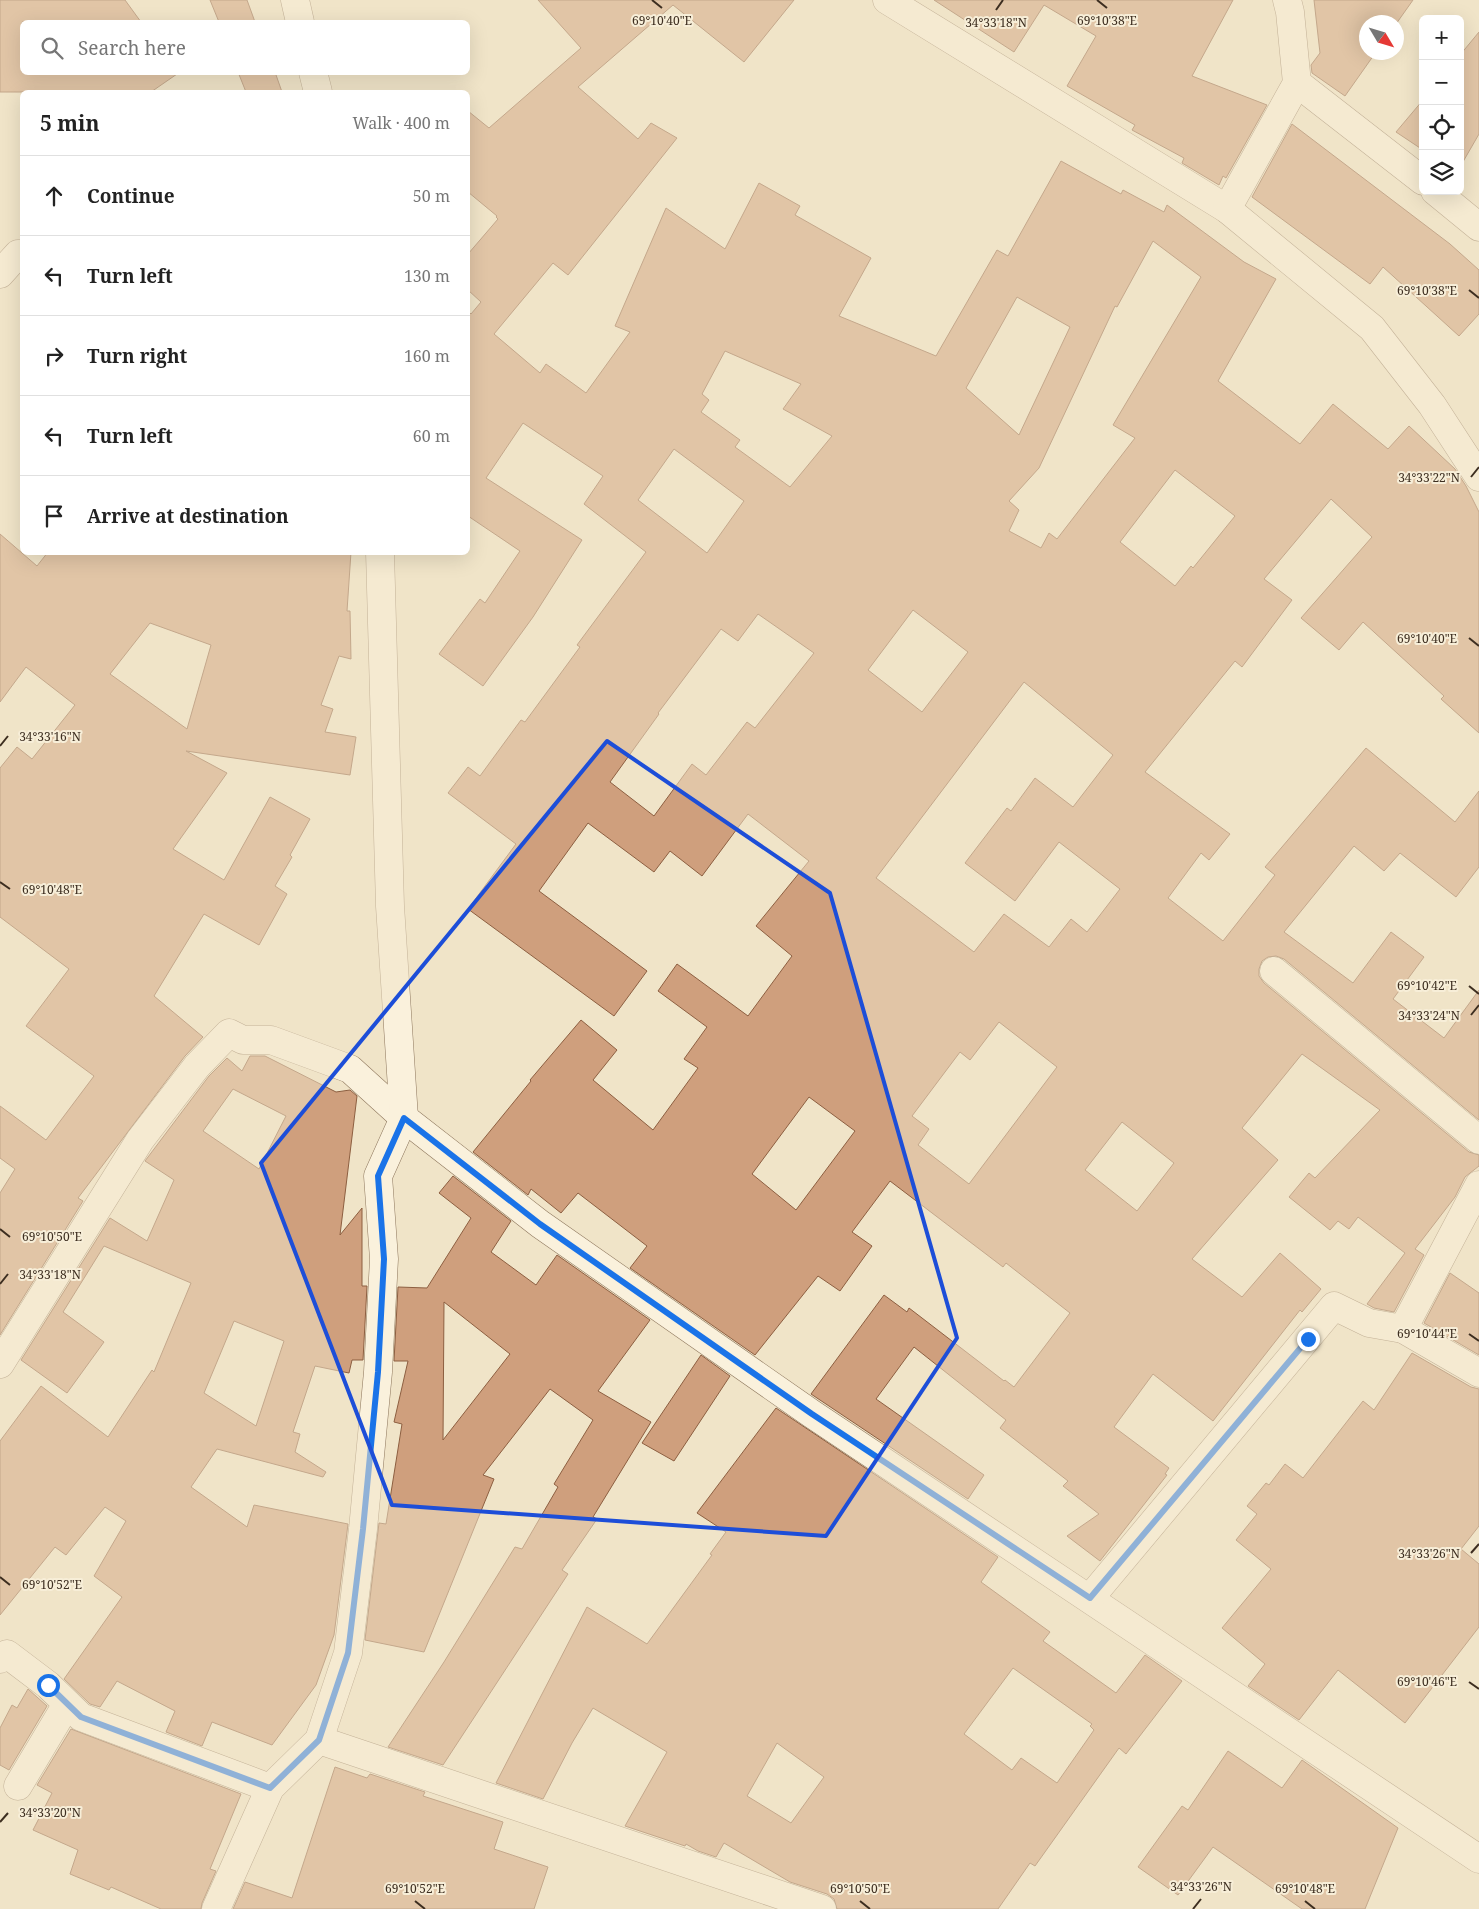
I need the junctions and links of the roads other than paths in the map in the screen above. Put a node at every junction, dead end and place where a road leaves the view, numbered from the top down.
1 (295, 0) edge
2 (887, 0) edge
3 (1287, 0) edge
4 (300, 20) edge
5 (314, 75) edge
6 (1297, 83) junction
7 (318, 90) edge
8 (1419, 178) edge
9 (1440, 195) edge
10 (1227, 210) junction
11 (1479, 227) edge
12 (20, 254) edge
13 (0, 274) edge
14 (1479, 477) edge
15 (380, 555) edge
16 (1274, 971) dead end
17 (404, 1118) junction
18 (1479, 1140) edge
19 (1479, 1186) edge
20 (1403, 1329) junction
21 (0, 1364) edge
22 (1479, 1373) edge
23 (1090, 1598) junction
24 (0, 1658) edge
25 (67, 1704) junction
26 (319, 1740) junction
27 (18, 1786) dead end
28 (270, 1788) junction
29 (1479, 1859) edge
30 (216, 1909) edge
31 (822, 1909) edge

1 - 4 street
2 - 10 street
3 - 6 street
5 - 7 street
6 - 8 street
6 - 10 street
9 - 11 street
10 - 14 street
12 - 13 street
15 - 17 street
16 - 18 street
17 - 21 street
17 - 23 street
17 - 26 street
19 - 20 street
20 - 22 street
20 - 23 street
23 - 29 street
24 - 25 street
25 - 27 street
25 - 28 street
26 - 28 street
26 - 31 street
28 - 30 street

